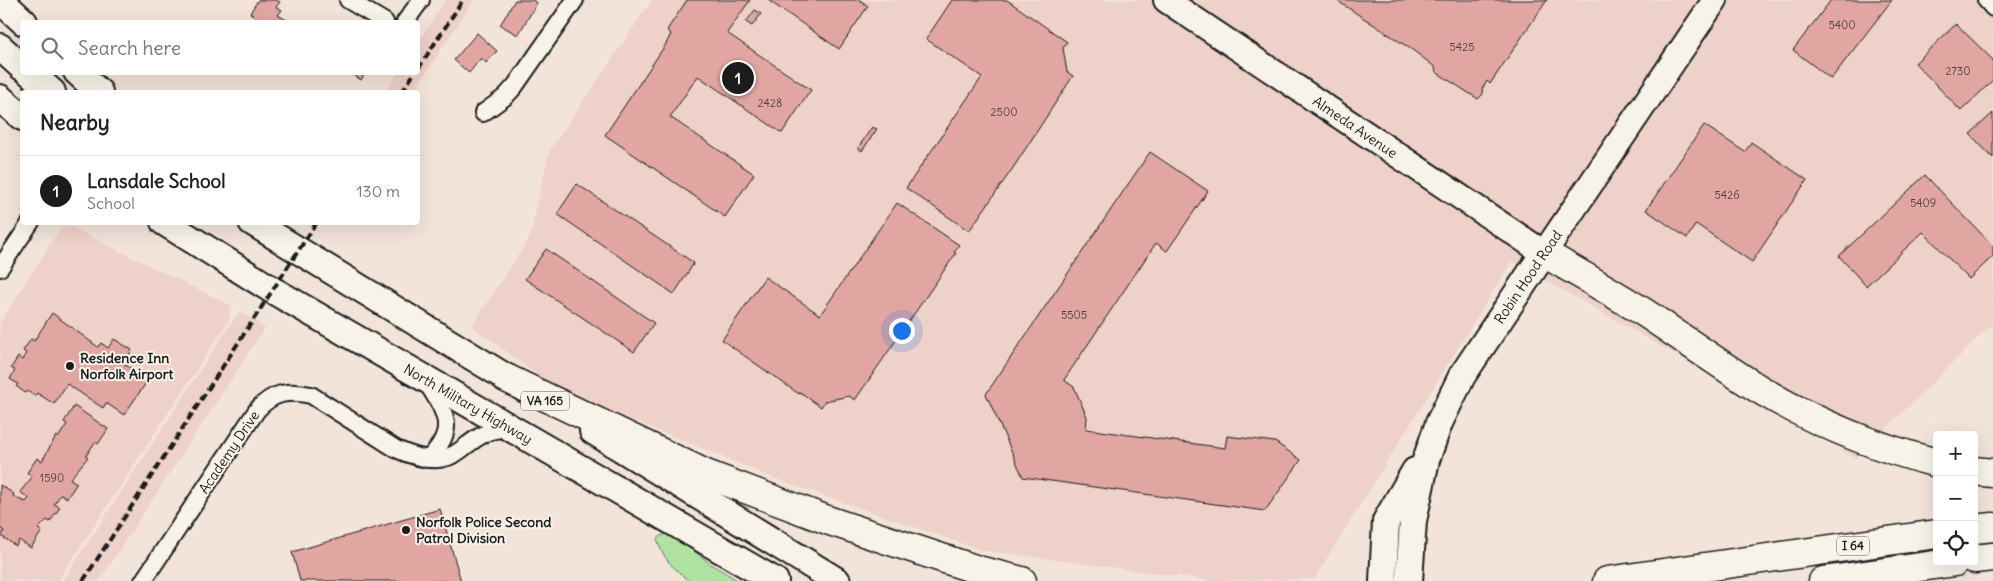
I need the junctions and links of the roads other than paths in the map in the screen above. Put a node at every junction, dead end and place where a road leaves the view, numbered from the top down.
1 (0, 0) edge
2 (348, 0) edge
3 (420, 0) edge
4 (575, 0) edge
5 (1166, 0) edge
6 (1715, 0) edge
7 (1986, 0) edge
8 (1993, 8) edge
9 (22, 20) edge
10 (382, 20) edge
11 (406, 20) edge
12 (0, 46) edge
13 (20, 65) edge
14 (32, 75) edge
15 (80, 75) edge
16 (50, 90) edge
17 (97, 90) edge
18 (0, 98) edge
19 (483, 113) dead end
20 (20, 116) edge
21 (29, 225) edge
22 (169, 225) edge
23 (257, 225) edge
24 (1544, 254) junction
25 (0, 268) edge
26 (506, 378) junction
27 (425, 379) junction
28 (510, 428) junction
29 (1430, 446) junction
30 (428, 459) junction
31 (1933, 462) edge
32 (1978, 471) edge
33 (1993, 473) edge
34 (1993, 527) edge
35 (1978, 529) edge
36 (1933, 535) edge
37 (1993, 557) edge
38 (1978, 559) edge
39 (1933, 565) edge
40 (144, 581) edge
41 (775, 581) edge
42 (837, 581) edge
43 (1022, 581) edge
44 (1383, 581) edge
45 (1409, 581) edge
46 (1607, 581) edge
47 (1823, 581) edge

1 - 9 main road
2 - 10 street
3 - 11 street
4 - 19 street
5 - 24 street, Almeda Avenue
6 - 24 street, Robin Hood Road
7 - 8 street
12 - 13 main road
14 - 16 main road
15 - 17 main road
18 - 20 main road
21 - 25 street
22 - 27 main road, North Military Highway
23 - 26 main road, VA 165
24 - 29 main road, Robin Hood Road
24 - 31 highway
26 - 42 main road, VA 165
26 - 43 highway
27 - 28 main road, North Military Highway
27 - 30 street
28 - 30 street, Academy Drive
28 - 41 main road, North Military Highway
29 - 44 main road
29 - 45 main road, Robin Hood Road
30 - 40 street, Academy Drive
32 - 33 highway
34 - 35 highway
36 - 46 highway, I 64
37 - 38 highway
39 - 47 highway

